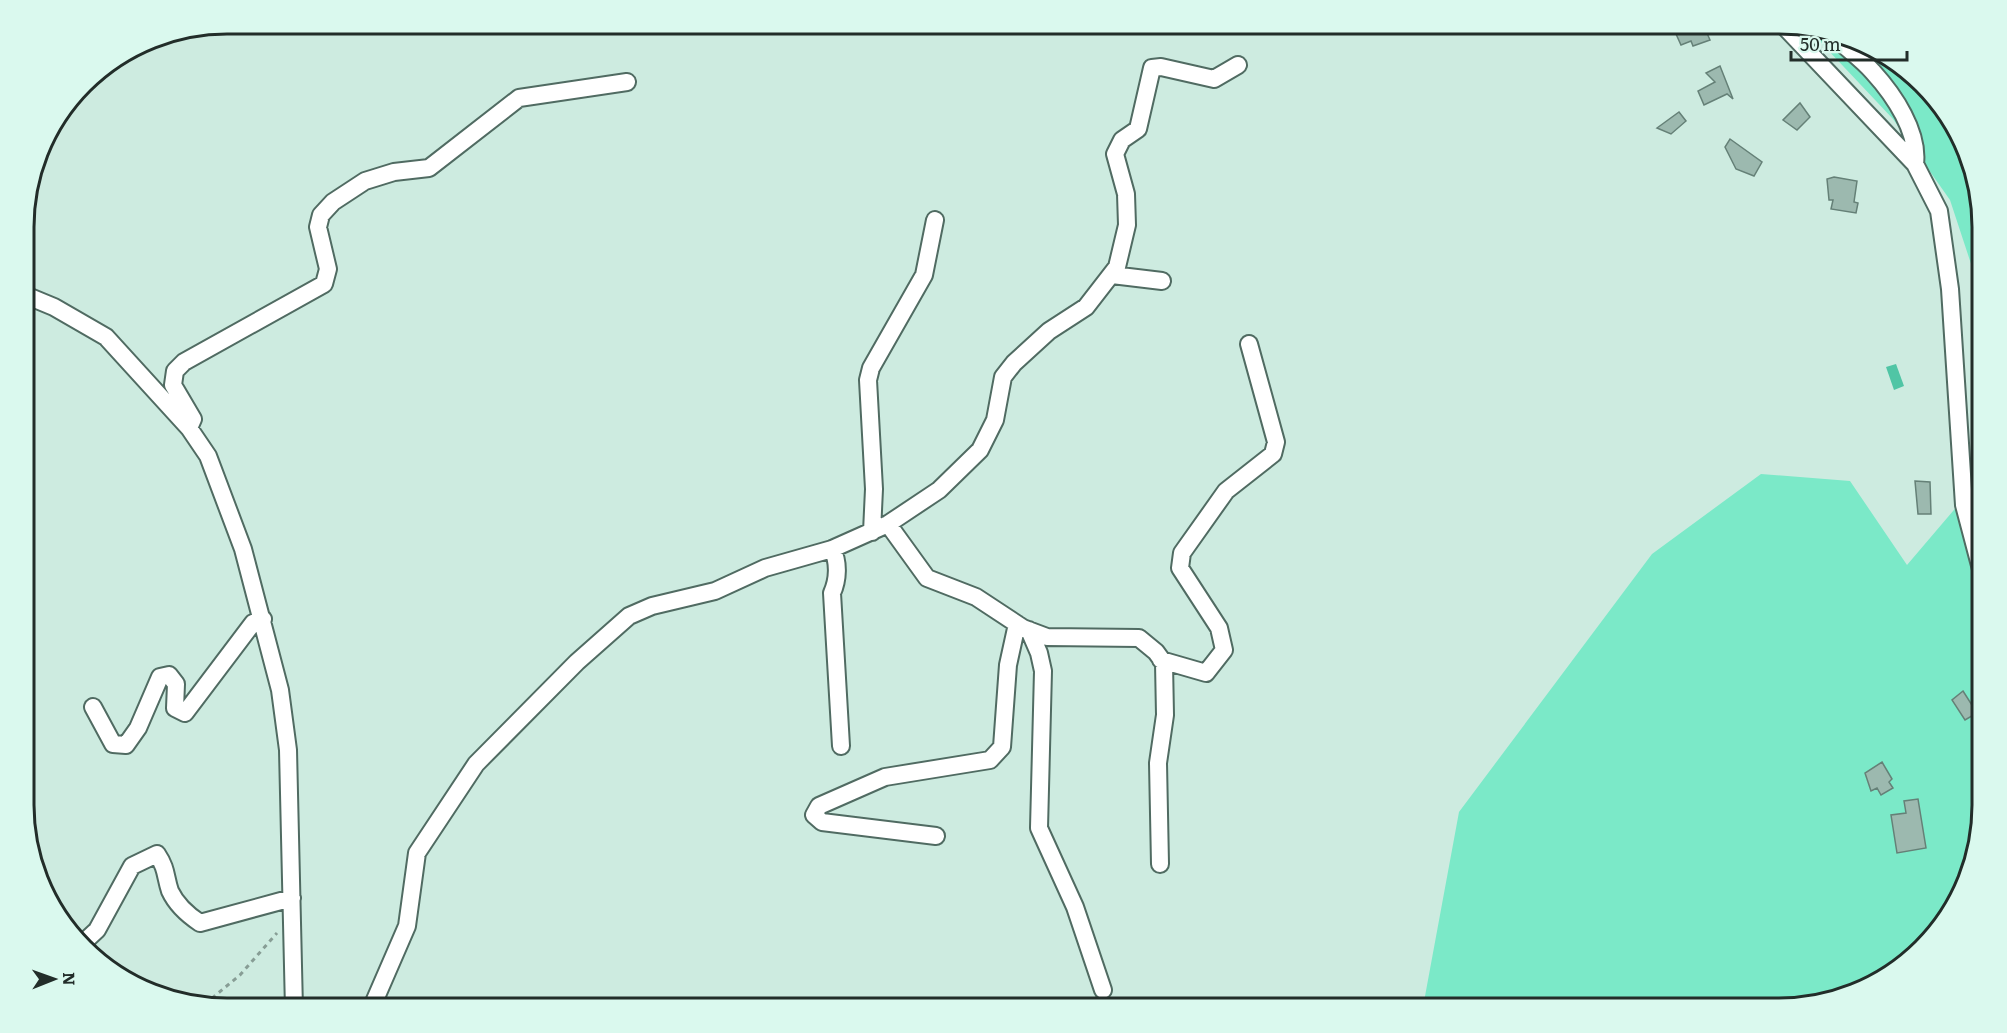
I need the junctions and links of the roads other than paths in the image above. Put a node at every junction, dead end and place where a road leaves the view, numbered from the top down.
1 (1793, 35) edge
2 (1845, 46) edge
3 (1238, 65) dead end
4 (627, 82) dead end
5 (1915, 164) junction
6 (935, 220) dead end
7 (1112, 274) junction
8 (1162, 281) dead end
9 (35, 299) edge
10 (1249, 344) dead end
11 (189, 429) junction
12 (888, 524) junction
13 (872, 531) junction
14 (1972, 535) edge
15 (832, 549) junction
16 (263, 619) junction
17 (1023, 627) junction
18 (1161, 660) junction
19 (93, 707) dead end
20 (841, 746) dead end
21 (936, 836) dead end
22 (1160, 864) dead end
23 (291, 898) junction
24 (88, 939) edge
25 (1103, 990) dead end
26 (294, 998) edge
27 (375, 998) edge

1 - 5 street
2 - 5 street
3 - 7 street
4 - 11 street
5 - 14 street
6 - 13 street
7 - 8 street
7 - 12 street
9 - 11 street
10 - 18 street
11 - 16 street
12 - 13 street
12 - 17 street
13 - 15 street
15 - 20 street
15 - 27 street
16 - 19 street
16 - 23 street
17 - 18 street
17 - 21 street
17 - 25 street
18 - 22 street
23 - 24 street
23 - 26 street

